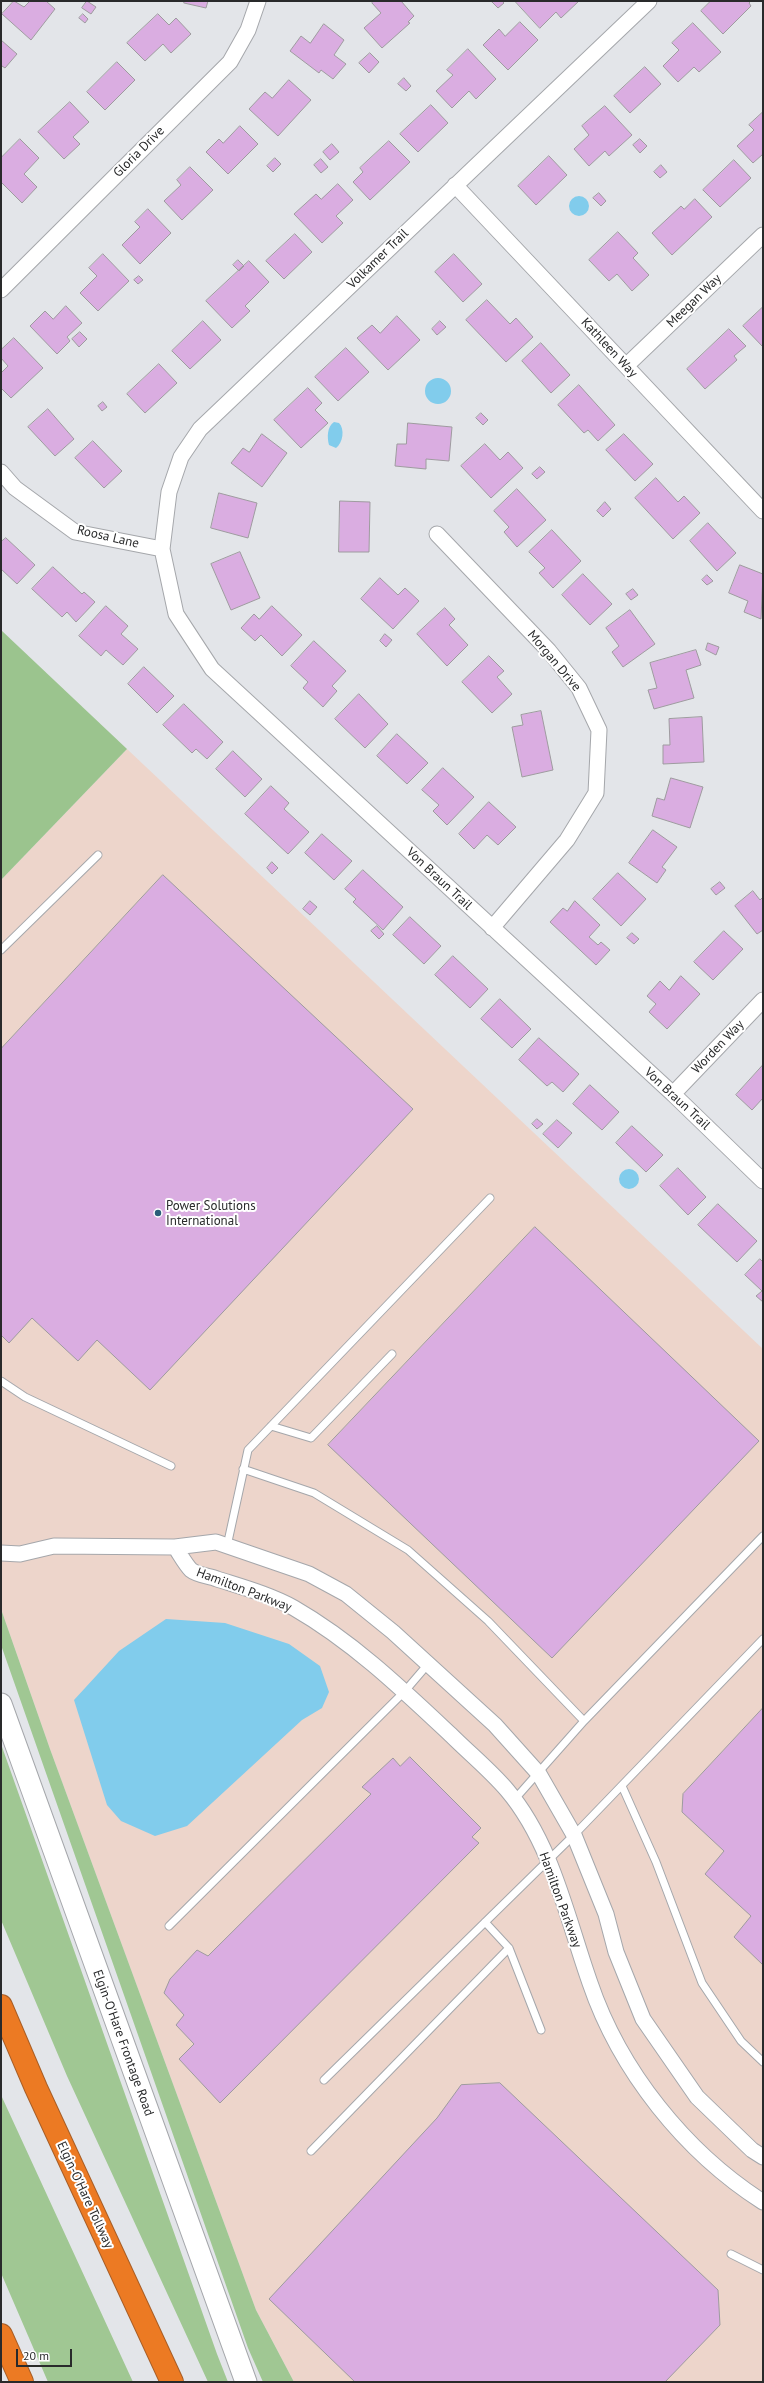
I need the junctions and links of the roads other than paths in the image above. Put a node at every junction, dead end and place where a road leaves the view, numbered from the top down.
1 (258, 1) edge
2 (649, 1) edge
3 (455, 186) junction
4 (763, 235) edge
5 (1, 290) edge
6 (626, 366) junction
7 (1, 472) edge
8 (763, 511) edge
9 (437, 534) dead end
10 (162, 548) junction
11 (98, 855) dead end
12 (492, 928) junction
13 (1, 950) edge
14 (763, 1000) edge
15 (673, 1094) junction
16 (763, 1181) edge
17 (490, 1198) dead end
18 (392, 1354) dead end
19 (1, 1381) edge
20 (271, 1426) junction
21 (171, 1466) dead end
22 (244, 1469) junction
23 (763, 1536) edge
24 (227, 1546) junction
25 (175, 1547) junction
26 (1, 1553) edge
27 (763, 1639) edge
28 (429, 1663) junction
29 (405, 1691) junction
30 (1, 1704) edge
31 (584, 1720) junction
32 (539, 1774) junction
33 (622, 1786) junction
34 (514, 1800) junction
35 (574, 1835) junction
36 (547, 1861) junction
37 (485, 1922) junction
38 (169, 1926) dead end
39 (509, 1948) junction
40 (1, 2006) edge
41 (541, 2030) dead end
42 (763, 2062) edge
43 (324, 2080) dead end
44 (311, 2151) dead end
45 (763, 2157) edge
46 (763, 2202) edge
47 (731, 2254) dead end
48 (763, 2270) edge
49 (1, 2335) edge
50 (22, 2382) edge
51 (172, 2382) edge
52 (246, 2382) edge

1 - 5 street, Gloria Drive
2 - 3 street, Volkamer Trail
3 - 6 street, Kathleen Way
3 - 10 street, Volkamer Trail
4 - 6 street, Meegan Way
6 - 8 street, Kathleen Way
7 - 10 street, Roosa Lane
9 - 12 street, Morgan Drive
10 - 12 street, Von Braun Trail
11 - 13 lane
12 - 15 street, Von Braun Trail
14 - 15 street, Worden Way
15 - 16 street, Von Braun Trail
17 - 20 lane
18 - 20 lane
19 - 21 lane
20 - 22 lane
22 - 24 lane
22 - 31 lane
23 - 31 lane
24 - 25 street
24 - 28 street
25 - 26 street
25 - 29 street, Hamilton Parkway
27 - 33 lane
28 - 29 lane
28 - 32 street
29 - 34 street, Hamilton Parkway
29 - 38 lane
30 - 52 main road, Elgin-O'Hare Frontage Road
31 - 32 lane
32 - 34 lane
32 - 35 street
33 - 35 lane
33 - 42 lane
34 - 36 street, Hamilton Parkway
35 - 36 lane
35 - 45 street
36 - 37 lane
36 - 46 street, Hamilton Parkway
37 - 39 lane
37 - 43 lane
39 - 41 lane
39 - 44 lane
40 - 51 highway, Elgin-O'Hare Tollway
47 - 48 lane
49 - 50 highway

